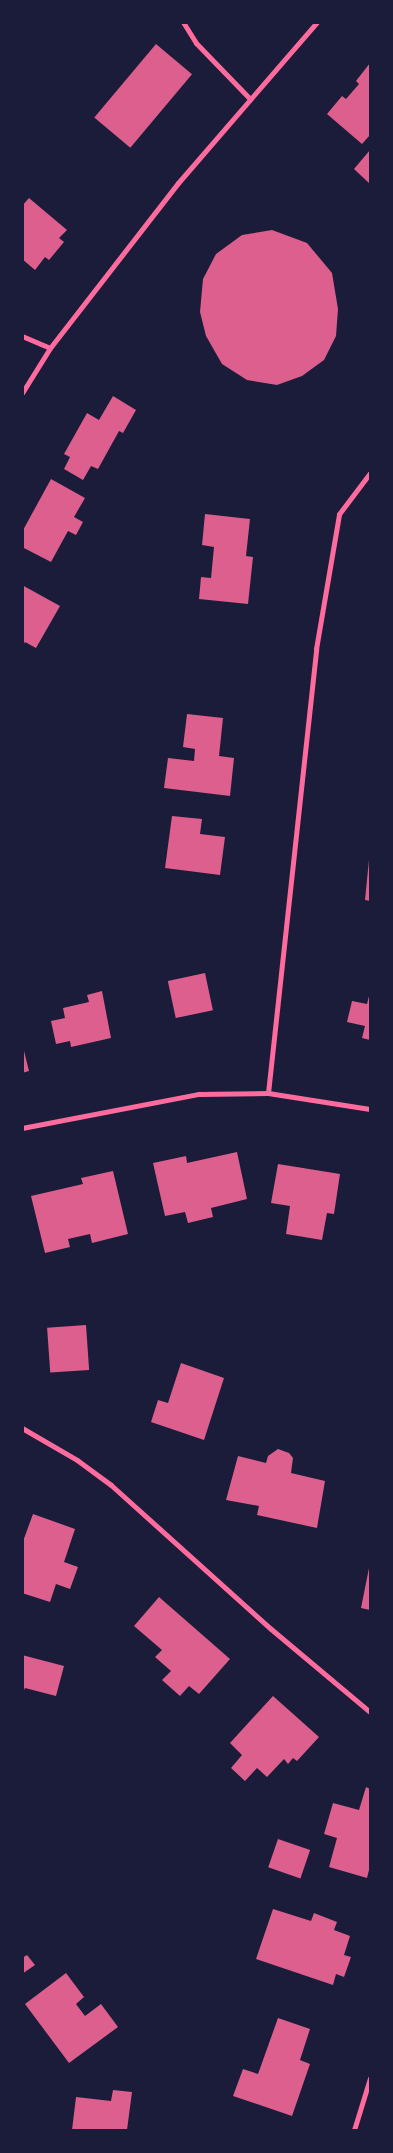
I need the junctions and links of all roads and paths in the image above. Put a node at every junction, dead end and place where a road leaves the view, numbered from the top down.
1 (183, 22) edge
2 (317, 22) edge
3 (250, 99) junction
4 (22, 336) edge
5 (50, 348) junction
6 (22, 393) edge
7 (370, 472) edge
8 (268, 1093) junction
9 (370, 1109) edge
10 (22, 1128) edge
11 (22, 1428) edge
12 (370, 1712) edge
13 (370, 2078) edge
14 (354, 2130) edge

1 - 3 street
2 - 3 street
3 - 5 street
4 - 5 street
5 - 6 street
7 - 8 street
8 - 9 street
8 - 10 street
11 - 12 street
13 - 14 street

